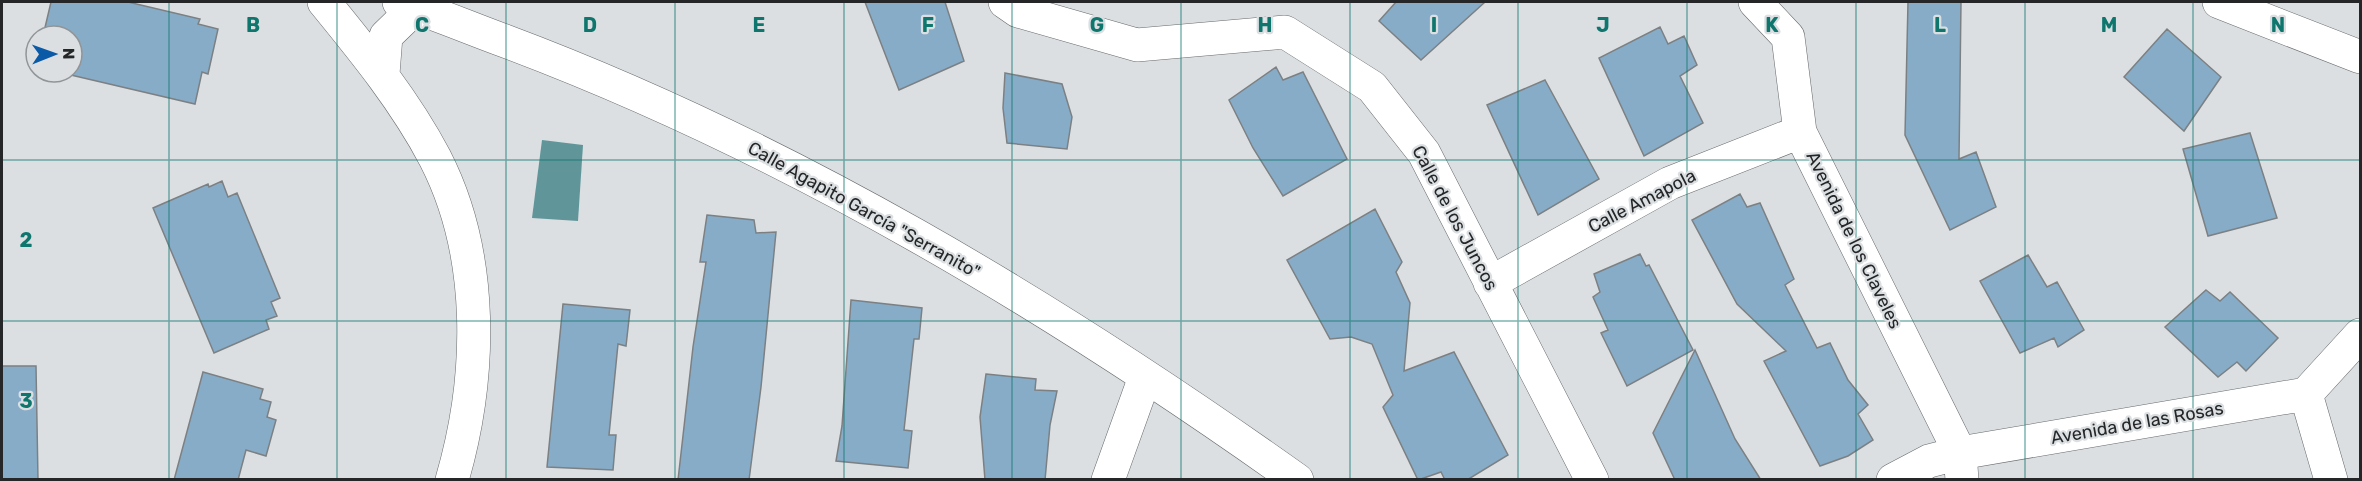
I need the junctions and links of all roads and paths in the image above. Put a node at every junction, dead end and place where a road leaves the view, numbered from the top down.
1 (324, 2) edge
2 (1005, 2) edge
3 (1755, 2) edge
4 (2219, 2) edge
5 (407, 4) edge
6 (2361, 57) edge
7 (383, 74) junction
8 (1800, 132) junction
9 (1490, 283) junction
10 (2361, 335) edge
11 (1145, 377) junction
12 (2306, 394) junction
13 (1961, 466) edge
14 (452, 480) edge
15 (1108, 480) edge
16 (1297, 480) edge
17 (1592, 480) edge
18 (1893, 480) edge
19 (2331, 480) edge

1 - 7 street
2 - 9 street, Calle de los Juncos
3 - 8 street, Avenida de los Claveles
4 - 6 street
5 - 7 street
5 - 11 street, Calle Agapito García "Serranito"
7 - 14 street
8 - 9 street, Calle Amapola
8 - 13 street, Avenida de los Claveles
9 - 17 street, Calle de los Juncos
10 - 12 street
11 - 15 street
11 - 16 street, Calle Agapito García "Serranito"
12 - 13 street, Avenida de las Rosas
12 - 19 street
13 - 18 street, Avenida de las Rosas

